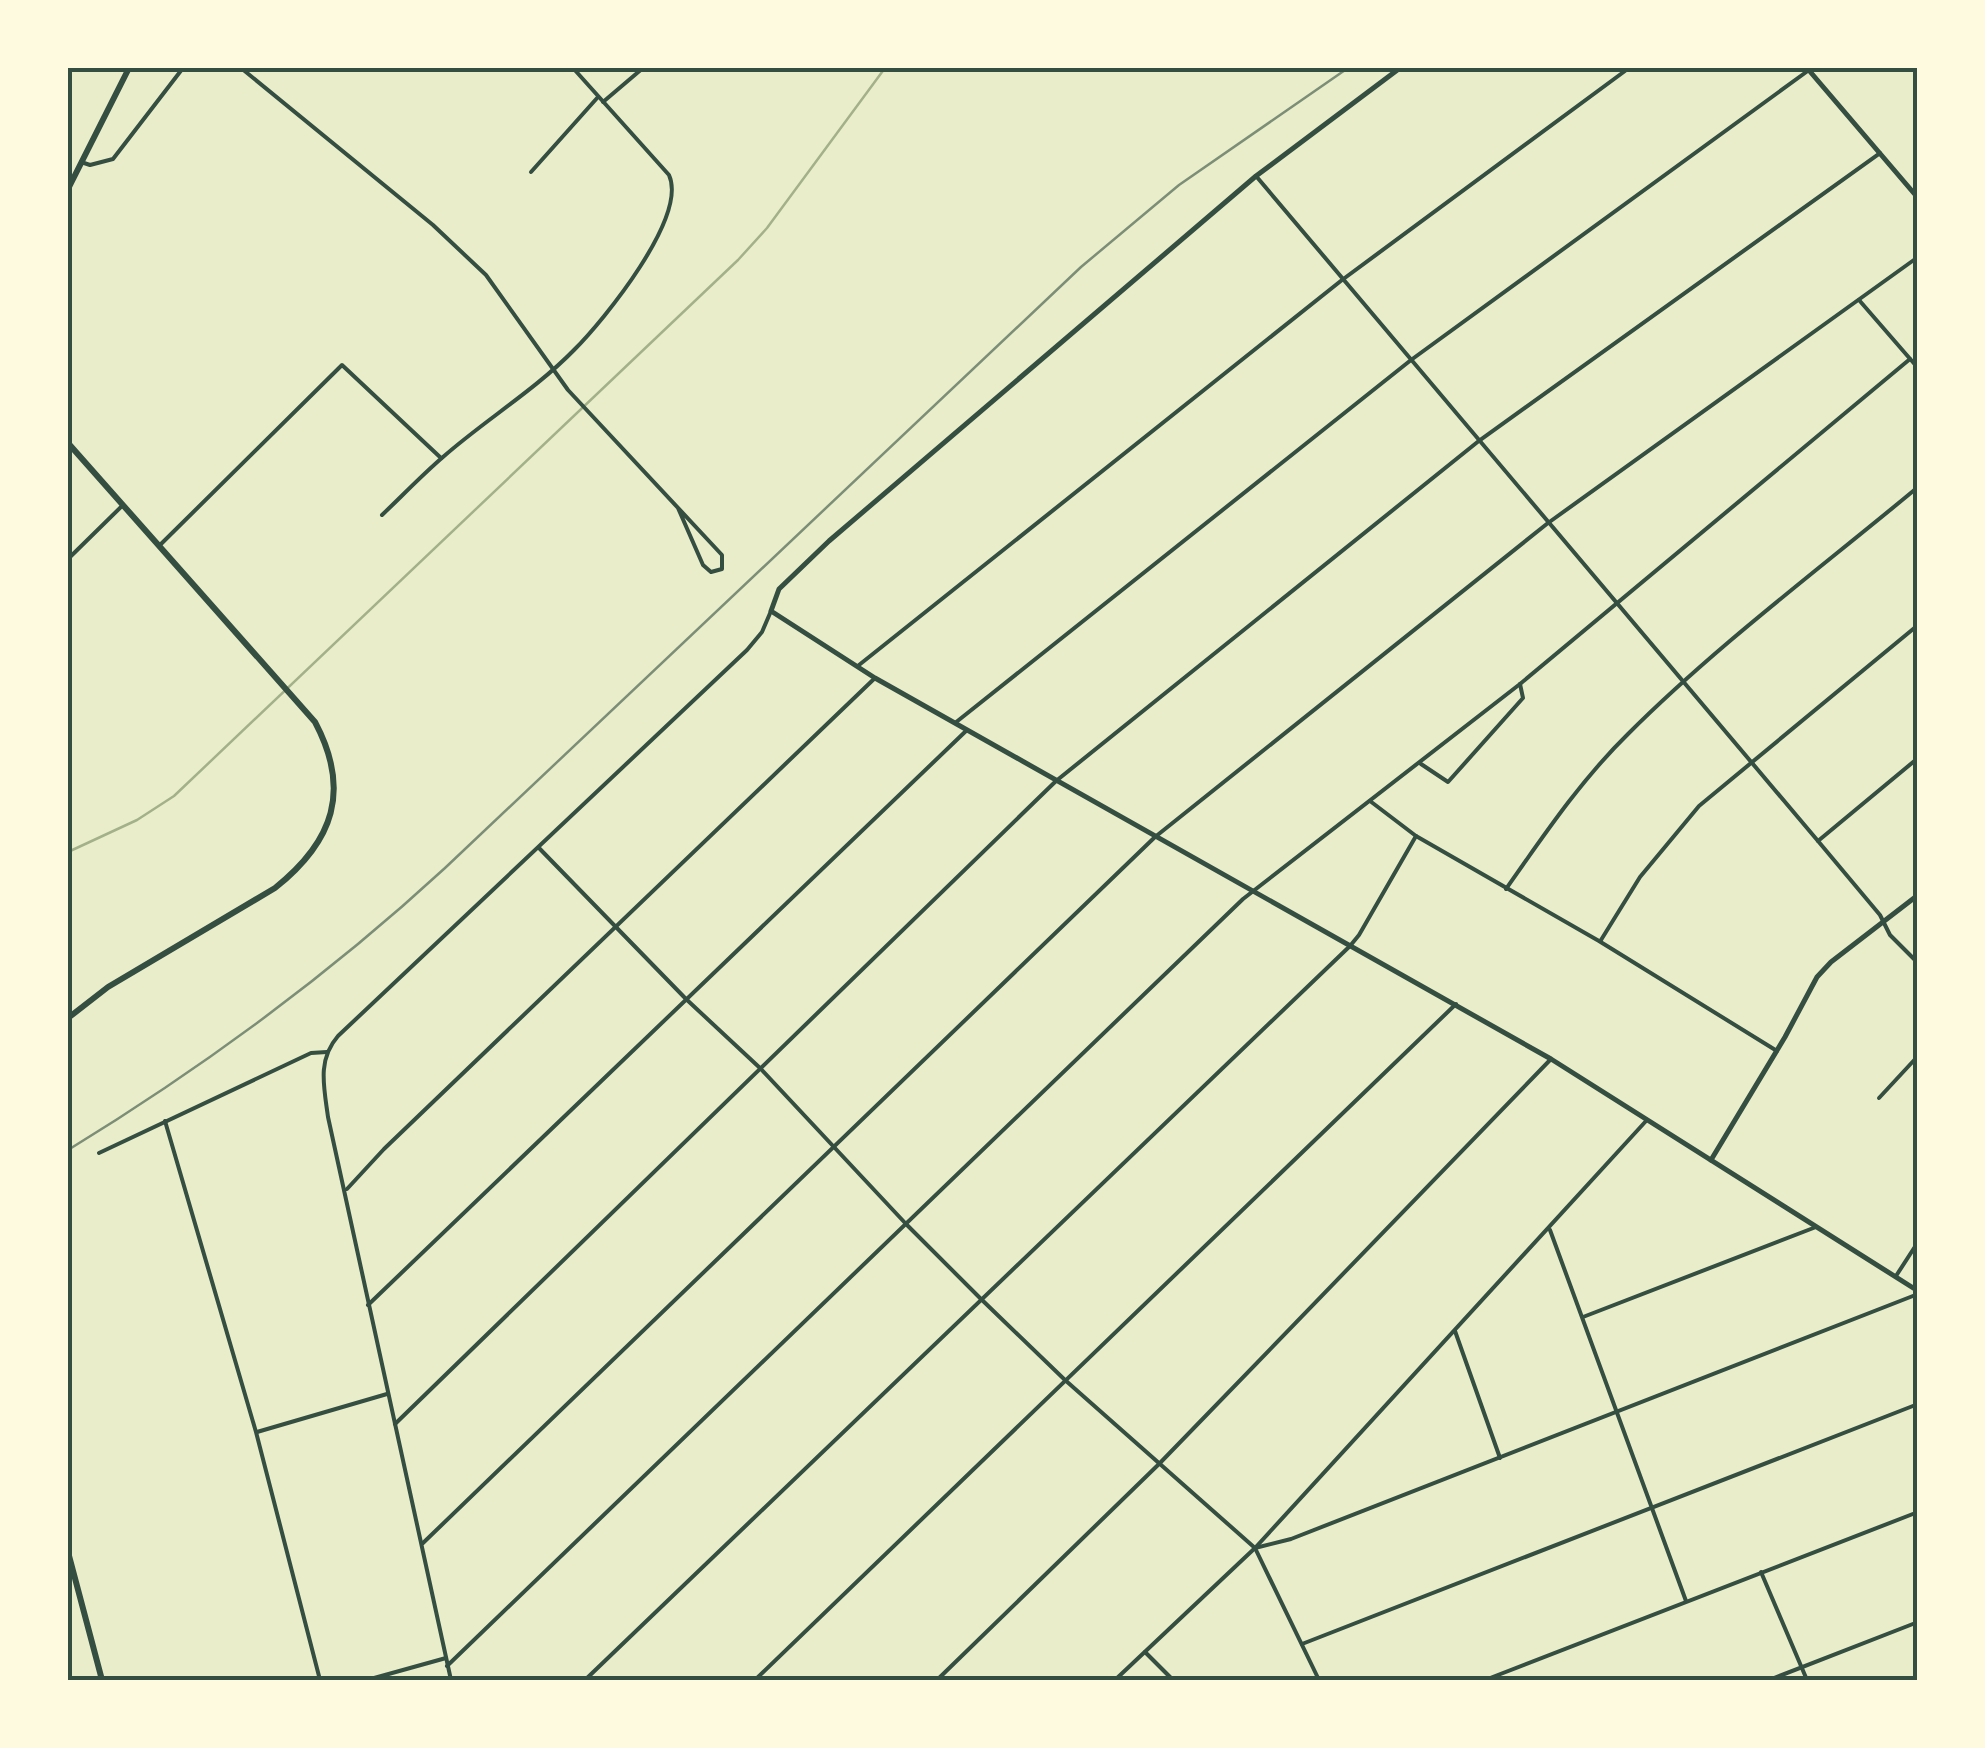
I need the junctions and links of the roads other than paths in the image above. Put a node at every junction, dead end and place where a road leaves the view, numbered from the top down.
1 (129, 68) edge
2 (183, 68) edge
3 (241, 68) edge
4 (573, 68) edge
5 (643, 68) edge
6 (1400, 68) edge
7 (1629, 68) edge
8 (1808, 69) edge
9 (598, 97) junction
10 (603, 102) junction
11 (1880, 153) junction
12 (81, 162) junction
13 (531, 172) dead end
14 (1256, 176) junction
15 (68, 189) edge
16 (1918, 198) edge
17 (1918, 257) edge
18 (1342, 280) junction
19 (1859, 300) junction
20 (1910, 359) junction
21 (1411, 360) junction
22 (554, 368) junction
23 (1918, 368) edge
24 (1480, 440) junction
25 (68, 443) edge
26 (442, 458) junction
27 (1918, 487) edge
28 (123, 505) junction
29 (678, 508) junction
30 (382, 515) dead end
31 (1548, 523) junction
32 (160, 546) junction
33 (68, 559) edge
34 (1616, 604) junction
35 (771, 611) junction
36 (1918, 624) edge
37 (856, 666) junction
38 (875, 678) junction
39 (1684, 683) junction
40 (1520, 684) junction
41 (955, 723) junction
42 (967, 730) junction
43 (1918, 758) edge
44 (1750, 761) junction
45 (1420, 764) junction
46 (1056, 781) junction
47 (1370, 801) junction
48 (1416, 836) junction
49 (1155, 837) junction
50 (1818, 841) junction
51 (538, 848) junction
52 (1506, 889) junction
53 (1252, 891) junction
54 (1918, 895) edge
55 (1883, 924) junction
56 (617, 926) junction
57 (1600, 942) junction
58 (1350, 946) junction
59 (1918, 963) edge
60 (686, 999) junction
61 (1456, 1004) junction
62 (68, 1018) edge
63 (1777, 1051) junction
64 (326, 1052) junction
65 (1918, 1056) edge
66 (1550, 1059) junction
67 (760, 1068) junction
68 (1879, 1098) dead end
69 (165, 1121) junction
70 (1646, 1121) junction
71 (833, 1146) junction
72 (99, 1154) dead end
73 (1711, 1160) junction
74 (345, 1192) junction
75 (907, 1225) junction
76 (1816, 1227) junction
77 (1549, 1228) junction
78 (1918, 1242) edge
79 (1894, 1278) junction
80 (1918, 1293) edge
81 (981, 1299) junction
82 (367, 1306) junction
83 (1583, 1317) junction
84 (1454, 1330) junction
85 (1065, 1380) junction
86 (387, 1394) junction
87 (1918, 1404) edge
88 (1617, 1412) junction
89 (394, 1424) junction
90 (256, 1432) junction
91 (1500, 1458) junction
92 (1159, 1464) junction
93 (1651, 1506) junction
94 (1918, 1512) edge
95 (423, 1542) junction
96 (1254, 1548) junction
97 (68, 1552) edge
98 (1761, 1572) junction
99 (1686, 1602) junction
100 (1918, 1622) edge
101 (1302, 1644) junction
102 (1145, 1652) junction
103 (446, 1658) junction
104 (448, 1666) junction
105 (1802, 1668) junction
106 (102, 1680) edge
107 (320, 1680) edge
108 (367, 1680) edge
109 (451, 1680) edge
110 (585, 1680) edge
111 (755, 1680) edge
112 (937, 1680) edge
113 (1115, 1680) edge
114 (1172, 1680) edge
115 (1319, 1680) edge
116 (1485, 1680) edge
117 (1769, 1680) edge
118 (1807, 1680) edge

1 - 12 main road
2 - 12 street
3 - 22 street
4 - 9 street
5 - 10 street
6 - 14 street
7 - 18 street
8 - 11 street
8 - 21 street
9 - 10 street
9 - 13 street
10 - 22 street
11 - 16 street
11 - 24 street
12 - 15 main road
14 - 18 street
14 - 35 street
17 - 19 street
18 - 21 street
18 - 37 street
19 - 20 street
19 - 31 street
20 - 23 street
20 - 34 street
21 - 24 street
21 - 41 street
22 - 26 street
22 - 29 street
24 - 31 street
24 - 46 street
25 - 28 main road
26 - 30 street
26 - 32 street
27 - 39 street
28 - 32 main road
28 - 33 street
29 - 29 street
31 - 34 street
31 - 49 street
32 - 62 main road
34 - 39 street
34 - 40 street
35 - 37 street
35 - 51 street
36 - 44 street
37 - 38 street
38 - 41 street
38 - 56 street
39 - 44 street
39 - 52 street
40 - 45 street
40 - 45 street
41 - 42 street
42 - 46 street
42 - 60 street
43 - 50 street
44 - 50 street
44 - 57 street
45 - 47 street
46 - 49 street
46 - 67 street
47 - 48 street
47 - 53 street
48 - 52 street
48 - 58 street
49 - 53 street
49 - 71 street
50 - 55 street
51 - 56 street
51 - 64 street
52 - 57 street
53 - 58 street
53 - 75 street
54 - 55 street
55 - 59 street
55 - 63 street
56 - 60 street
56 - 74 street
57 - 63 street
58 - 61 street
58 - 81 street
60 - 67 street
60 - 82 street
61 - 66 street
61 - 85 street
63 - 73 street
64 - 69 street
64 - 74 street
65 - 68 street
66 - 70 street
66 - 92 street
67 - 71 street
67 - 89 street
69 - 72 street
69 - 90 street
70 - 73 street
70 - 77 street
71 - 75 street
71 - 95 street
73 - 76 street
74 - 82 street
75 - 81 street
75 - 104 street
76 - 79 street
76 - 83 street
77 - 83 street
77 - 84 street
78 - 79 street
79 - 80 street
80 - 88 street
81 - 85 street
81 - 110 street
82 - 86 street
83 - 88 street
84 - 91 street
84 - 96 street
85 - 92 street
85 - 111 street
86 - 89 street
86 - 90 street
87 - 93 street
88 - 91 street
88 - 93 street
89 - 95 street
90 - 107 street
91 - 96 street
92 - 96 street
92 - 112 street
93 - 99 street
93 - 101 street
94 - 98 street
95 - 103 street
96 - 101 street
96 - 102 street
97 - 106 main road
98 - 99 street
98 - 105 street
99 - 116 street
100 - 105 street
101 - 115 street
102 - 113 street
102 - 114 street
103 - 104 street
103 - 108 street
104 - 109 street
105 - 117 street
105 - 118 street

